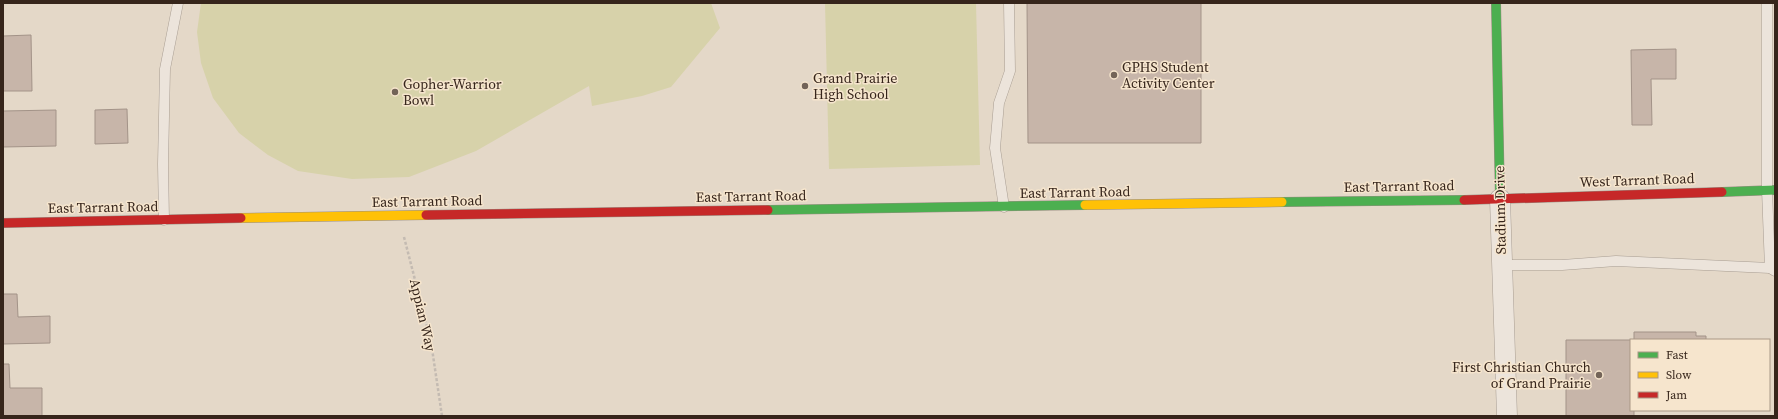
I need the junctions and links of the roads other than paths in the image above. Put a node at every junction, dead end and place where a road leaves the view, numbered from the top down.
1 (178, 3) edge
2 (1008, 3) edge
3 (1496, 3) edge
4 (1767, 3) edge
5 (1771, 190) edge
6 (1500, 199) junction
7 (1004, 207) junction
8 (164, 220) junction
9 (3, 223) edge
10 (1501, 266) junction
11 (1773, 270) edge
12 (1507, 416) edge

1 - 8 lane
2 - 7 lane
3 - 6 street, Stadium Drive
4 - 5 lane
5 - 6 street, West Tarrant Road
5 - 11 lane
6 - 7 street, East Tarrant Road
6 - 10 street, Stadium Drive
7 - 8 street, East Tarrant Road
8 - 9 street, East Tarrant Road
10 - 11 lane
10 - 12 street, Stadium Drive

